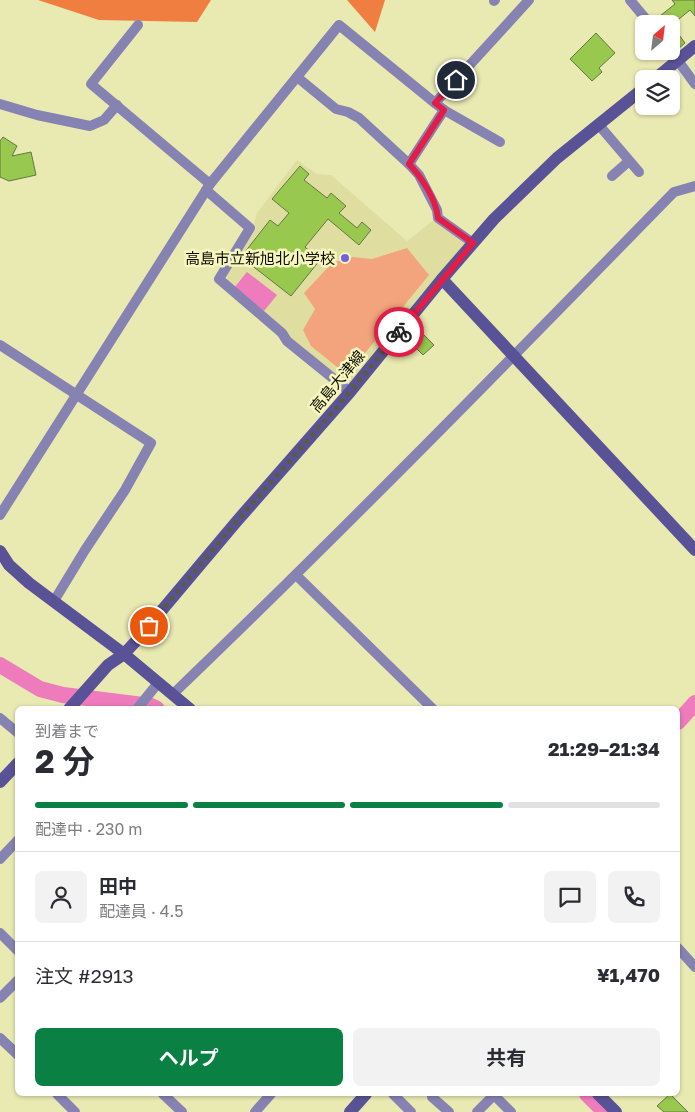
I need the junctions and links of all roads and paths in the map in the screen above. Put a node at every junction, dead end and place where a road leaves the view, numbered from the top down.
1 (529, 0) edge
2 (630, 0) edge
3 (642, 15) edge
4 (138, 25) dead end
5 (695, 46) edge
6 (680, 53) edge
7 (671, 60) edge
8 (677, 60) edge
9 (662, 70) edge
10 (297, 77) junction
11 (695, 84) edge
12 (635, 95) edge
13 (435, 103) junction
14 (0, 104) edge
15 (117, 105) junction
16 (444, 110) junction
17 (598, 124) junction
18 (500, 142) dead end
19 (629, 161) junction
20 (409, 164) junction
21 (639, 172) dead end
22 (612, 176) dead end
23 (695, 186) edge
24 (208, 187) junction
25 (473, 243) junction
26 (442, 279) junction
27 (0, 344) edge
28 (515, 356) junction
29 (350, 392) junction
30 (76, 394) junction
31 (0, 515) edge
32 (695, 550) edge
33 (0, 551) edge
34 (296, 574) junction
35 (54, 601) junction
36 (124, 654) junction
37 (158, 683) junction
38 (173, 694) junction
39 (76, 701) edge
40 (140, 706) edge
41 (187, 706) edge
42 (430, 706) edge
43 (0, 718) edge
44 (15, 730) edge
45 (15, 766) edge
46 (0, 782) edge
47 (15, 843) edge
48 (1, 856) edge
49 (0, 933) edge
50 (15, 949) edge
51 (680, 950) edge
52 (695, 967) edge
53 (15, 983) edge
54 (0, 998) edge
55 (0, 1038) edge
56 (15, 1052) edge
57 (59, 1096) edge
58 (165, 1096) edge
59 (269, 1096) edge
60 (364, 1096) edge
61 (395, 1096) edge
62 (493, 1096) edge
63 (495, 1096) edge
64 (600, 1096) edge
65 (432, 1097) dead end
66 (75, 1112) edge
67 (182, 1112) edge
68 (255, 1112) edge
69 (350, 1112) edge
70 (411, 1112) edge
71 (448, 1112) edge
72 (477, 1112) edge
73 (510, 1112) edge
74 (616, 1112) edge

1 - 13 street
2 - 3 street
4 - 15 street
5 - 6 main road
7 - 9 main road
8 - 11 street
10 - 13 street
10 - 20 street
10 - 24 street
12 - 17 main road, 高島大津線
13 - 16 street
14 - 15 street
15 - 24 street
16 - 18 street
16 - 20 street
17 - 19 street
17 - 25 main road, 高島大津線
19 - 21 street
19 - 22 street
20 - 25 street
23 - 28 street
24 - 29 street
24 - 30 street
25 - 26 main road, 高島大津線
26 - 28 main road
26 - 29 main road, 高島大津線
27 - 30 street
28 - 32 main road
28 - 34 street
29 - 36 main road, 高島大津線
30 - 31 street
30 - 35 street
33 - 35 main road
34 - 38 street
34 - 42 street
35 - 36 main road
36 - 37 main road
36 - 39 main road, 高島大津線
37 - 38 main road
37 - 40 street
38 - 41 main road
43 - 44 street
45 - 46 main road
47 - 48 street
49 - 50 street
51 - 52 street
53 - 54 street
55 - 56 street
57 - 66 street
58 - 67 street
59 - 68 street
60 - 69 main road
61 - 70 street
62 - 72 street
63 - 73 street
64 - 74 main road
65 - 71 street

